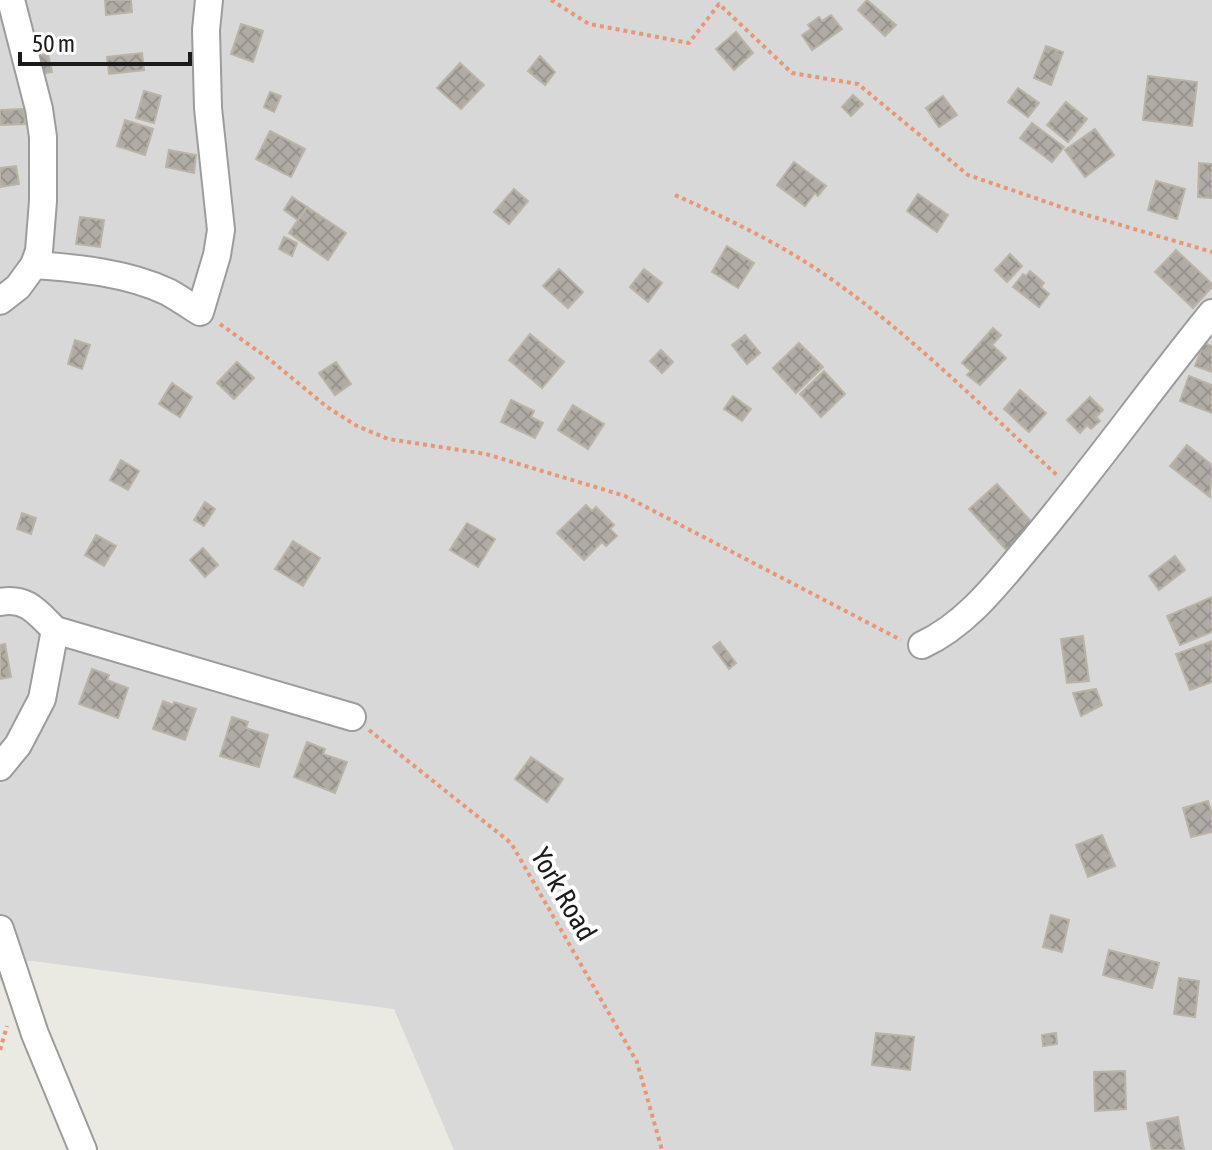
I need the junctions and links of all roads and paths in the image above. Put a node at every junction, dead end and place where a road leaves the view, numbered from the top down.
1 (11, 0) edge
2 (209, 0) edge
3 (551, 0) edge
4 (675, 195) dead end
5 (1212, 252) edge
6 (34, 265) junction
7 (0, 301) edge
8 (200, 312) junction
9 (1212, 313) edge
10 (1074, 492) junction
11 (0, 602) edge
12 (55, 630) junction
13 (922, 645) joint
14 (352, 717) joint
15 (0, 767) edge
16 (0, 929) edge
17 (83, 1150) edge
18 (662, 1150) edge

1 - 6 street
2 - 8 street
3 - 5 path
4 - 10 path
6 - 7 street
6 - 8 street
8 - 13 path
9 - 10 street
10 - 13 street
11 - 12 street
12 - 14 street
12 - 15 street
14 - 18 path, York Road
16 - 17 street

